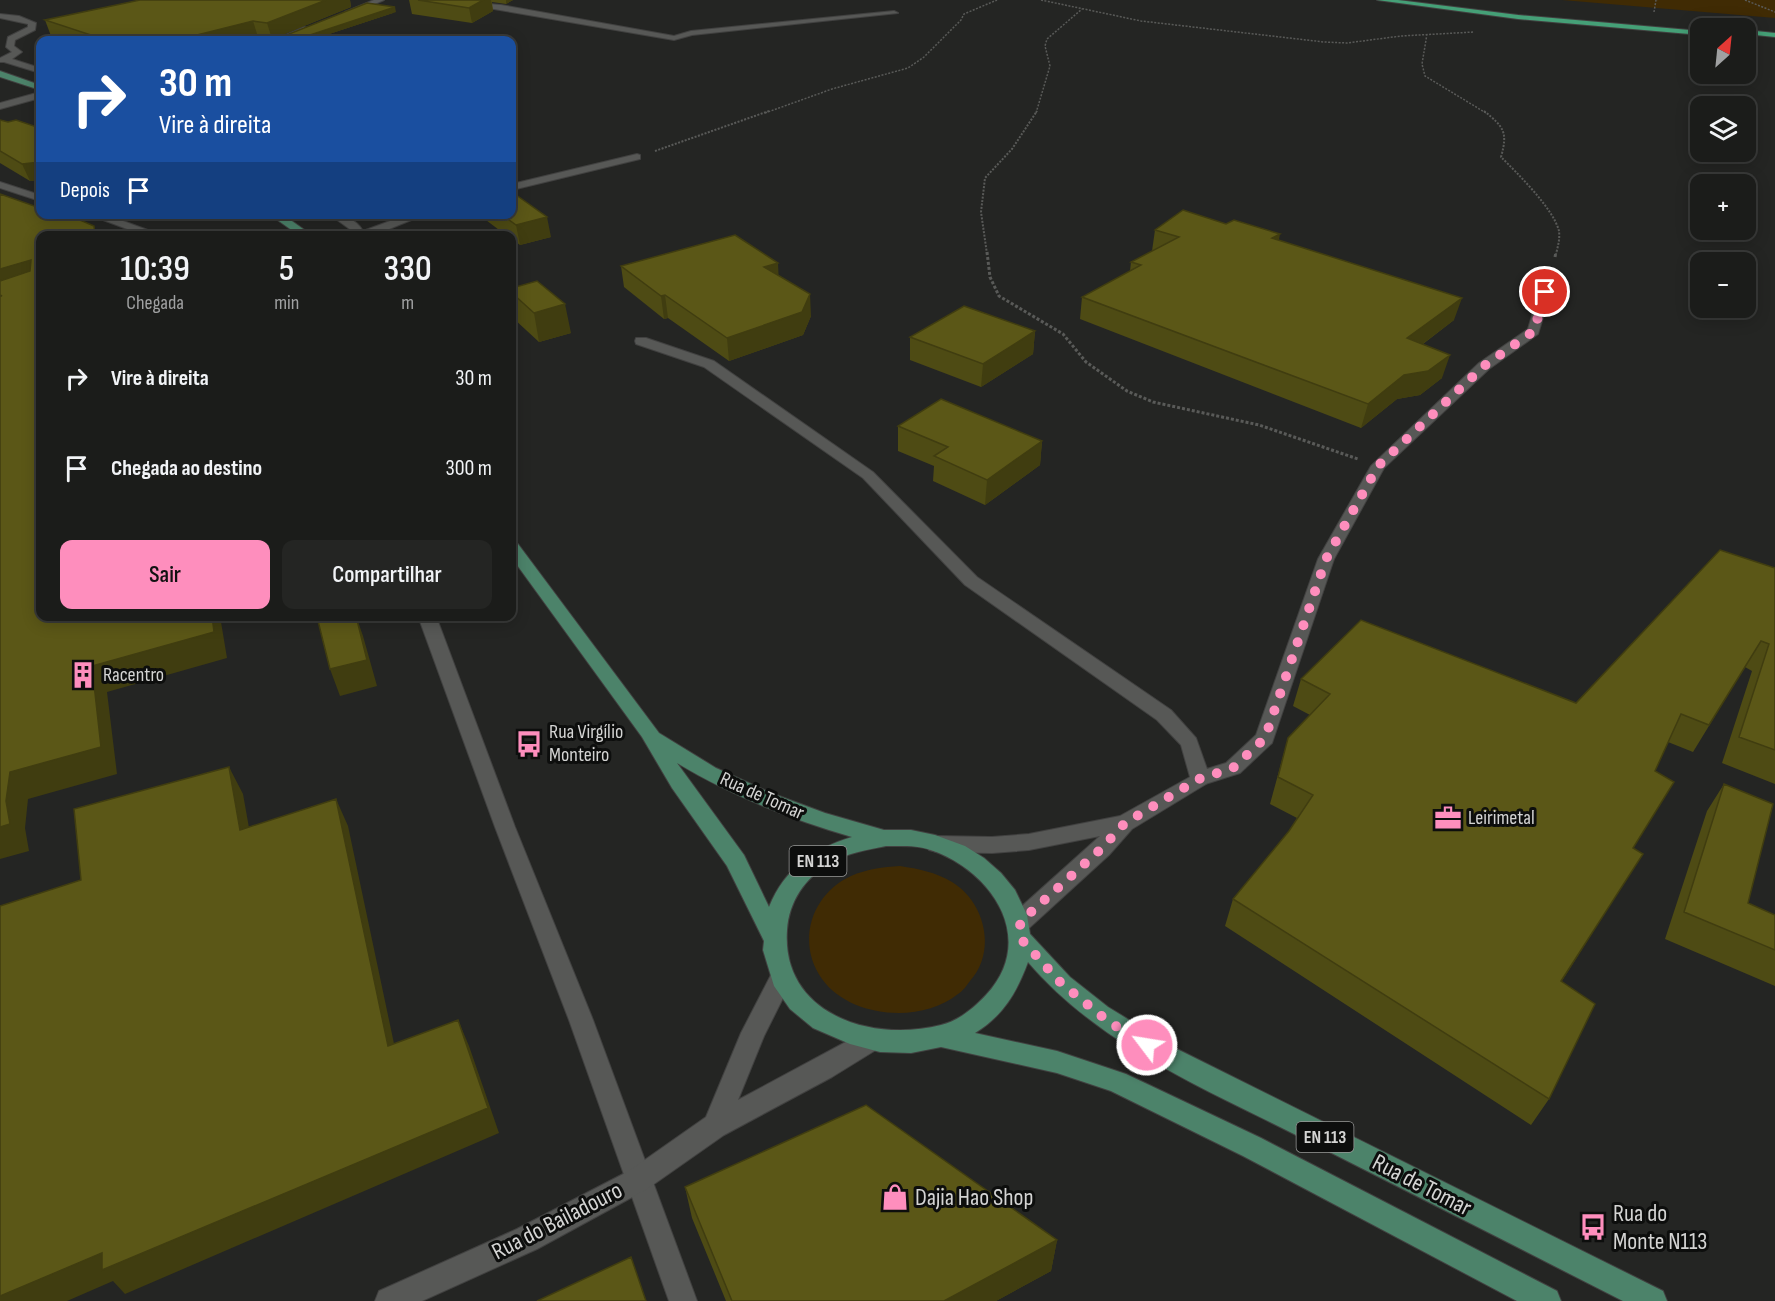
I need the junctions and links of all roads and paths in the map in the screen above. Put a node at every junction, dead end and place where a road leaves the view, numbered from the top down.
1 (380, 0) edge
2 (446, 0) edge
3 (997, 0) edge
4 (1041, 0) edge
5 (1381, 0) edge
6 (1414, 0) edge
7 (1745, 0) edge
8 (1082, 9) junction
9 (1775, 12) edge
10 (894, 13) dead end
11 (0, 16) edge
12 (339, 16) edge
13 (319, 24) edge
14 (1690, 27) edge
15 (1482, 31) dead end
16 (1690, 32) edge
17 (1756, 33) edge
18 (1427, 34) junction
19 (1775, 35) edge
20 (288, 36) edge
21 (1756, 38) edge
22 (1775, 40) edge
23 (2, 59) edge
24 (36, 70) edge
25 (0, 74) edge
26 (36, 87) edge
27 (36, 96) edge
28 (0, 106) edge
29 (637, 157) joint
30 (0, 185) edge
31 (516, 186) edge
32 (36, 197) edge
33 (107, 219) edge
34 (282, 219) edge
35 (342, 219) edge
36 (407, 219) edge
37 (144, 231) edge
38 (300, 231) edge
39 (358, 231) edge
40 (374, 231) edge
41 (1551, 272) joint
42 (640, 341) dead end
43 (1378, 466) junction
44 (516, 552) edge
45 (429, 621) edge
46 (649, 732) junction
47 (1199, 779) junction
48 (1125, 823) junction
49 (886, 838) junction
50 (936, 843) junction
51 (1020, 931) junction
52 (772, 935) junction
53 (781, 978) junction
54 (941, 1036) junction
55 (870, 1040) junction
56 (715, 1126) junction
57 (638, 1180) junction
58 (389, 1301) edge
59 (683, 1301) edge
60 (1547, 1301) edge
61 (1653, 1301) edge

1 - 12 street
2 - 10 street
3 - 29 path
4 - 8 path
5 - 16 highway
6 - 14 highway
7 - 9 path
8 - 18 path
8 - 43 path
11 - 23 street
13 - 20 street
15 - 18 path
17 - 19 highway
18 - 41 path
21 - 22 highway
23 - 24 street
25 - 26 main road
27 - 28 street
29 - 31 street
30 - 32 street
33 - 37 street
34 - 38 main road
35 - 39 street
36 - 40 street
41 - 43 street
42 - 47 street
43 - 47 street
44 - 46 main road, Rua de Tomar / EN 113
45 - 57 street
46 - 49 main road, Rua de Tomar / EN 113
46 - 52 main road, Rua de Tomar / EN 113
47 - 48 street
48 - 50 street
48 - 51 street
49 - 50 main road, Rua de Tomar / EN 113
49 - 52 main road, Rua de Tomar / EN 113
50 - 51 main road, Rua de Tomar / EN 113
51 - 54 main road, Rua de Tomar / EN 113
51 - 61 main road, Rua de Tomar / EN 113
52 - 53 main road, Rua de Tomar / EN 113
53 - 55 main road, Rua de Tomar / EN 113
53 - 56 street
54 - 55 main road, Rua de Tomar / EN 113
54 - 60 main road, Rua de Tomar / EN 113
55 - 56 street, Rua do Bailadouro
56 - 57 street, Rua do Bailadouro
57 - 58 street, Rua do Bailadouro
57 - 59 street

